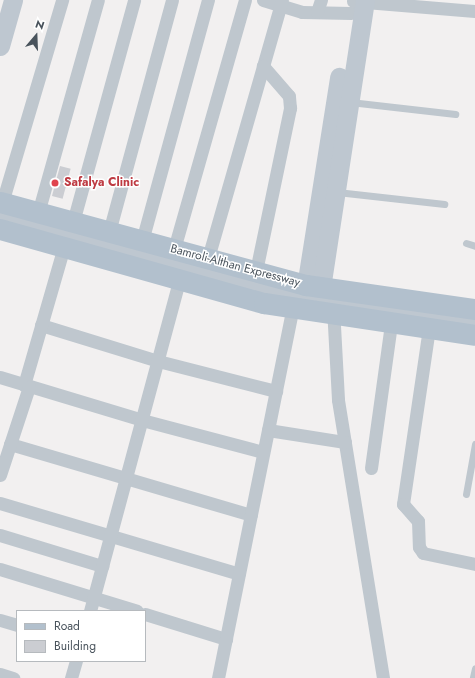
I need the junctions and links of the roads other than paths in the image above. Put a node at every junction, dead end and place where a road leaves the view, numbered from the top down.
1 (13, 0) edge
2 (62, 0) edge
3 (98, 0) edge
4 (134, 0) edge
5 (172, 0) edge
6 (208, 0) edge
7 (245, 0) edge
8 (263, 0) edge
9 (281, 3) edge
10 (357, 3) edge
11 (319, 6) edge
12 (475, 11) edge
13 (0, 46) edge
14 (263, 66) junction
15 (349, 101) junction
16 (455, 114) dead end
17 (335, 192) junction
18 (444, 204) dead end
19 (1, 207) edge
20 (38, 213) junction
21 (73, 222) junction
22 (0, 229) edge
23 (109, 232) junction
24 (142, 241) junction
25 (466, 243) dead end
26 (64, 246) junction
27 (475, 246) edge
28 (174, 249) junction
29 (208, 258) junction
30 (256, 271) junction
31 (180, 278) junction
32 (313, 299) junction
33 (474, 322) edge
34 (391, 323) junction
35 (41, 325) junction
36 (429, 328) junction
37 (158, 361) junction
38 (0, 377) edge
39 (26, 386) junction
40 (276, 391) junction
41 (142, 420) junction
42 (268, 430) junction
43 (7, 440) edge
44 (345, 442) junction
45 (475, 444) edge
46 (263, 452) junction
47 (371, 468) dead end
48 (0, 475) edge
49 (126, 478) junction
50 (466, 494) dead end
51 (0, 503) edge
52 (251, 515) junction
53 (0, 535) edge
54 (110, 536) junction
55 (475, 564) edge
56 (102, 566) junction
57 (0, 568) edge
58 (239, 574) junction
59 (94, 598) junction
60 (90, 610) edge
61 (134, 610) edge
62 (146, 614) edge
63 (0, 620) edge
64 (16, 625) edge
65 (226, 639) junction
66 (76, 662) edge
67 (475, 668) edge
68 (0, 674) edge
69 (473, 677) edge
70 (13, 678) edge
71 (71, 678) edge
72 (218, 678) edge
73 (383, 678) edge

1 - 13 street
2 - 19 street
3 - 20 street
4 - 21 street
5 - 23 street
6 - 24 street
7 - 28 street
8 - 9 street
9 - 11 street
9 - 14 street
10 - 11 street
10 - 12 street
10 - 15 street
10 - 32 street
14 - 29 street
14 - 30 street
15 - 16 lane
15 - 17 street
17 - 18 lane
17 - 32 street
19 - 20 main road, Bamroli-Althan Expressway
19 - 32 street, Bamroli-Althan Expressway
20 - 21 main road, Bamroli-Althan Expressway
21 - 23 main road, Bamroli-Althan Expressway
22 - 26 main road
23 - 24 main road, Bamroli-Althan Expressway
24 - 28 main road, Bamroli-Althan Expressway
25 - 27 lane
26 - 31 main road
26 - 35 street
28 - 29 main road, Bamroli-Althan Expressway
29 - 30 main road, Bamroli-Althan Expressway
30 - 32 main road, Bamroli-Althan Expressway
31 - 32 main road
31 - 37 street
32 - 33 main road, Bamroli-Althan Expressway
32 - 34 main road
32 - 40 street
32 - 44 street
33 - 36 main road
34 - 36 main road
34 - 47 street
35 - 37 street
35 - 39 street
36 - 55 street
37 - 40 street
37 - 41 street
38 - 39 street
39 - 41 street
39 - 43 street
40 - 42 street
41 - 46 street
41 - 49 street
42 - 44 street
42 - 46 street
43 - 48 street
43 - 49 street
44 - 73 street
45 - 50 lane
46 - 52 street
49 - 52 street
49 - 54 street
51 - 54 street
52 - 58 street
53 - 56 street
54 - 56 street
54 - 58 street
56 - 59 street
57 - 59 street
58 - 65 street
59 - 60 street
59 - 61 street
62 - 65 street
63 - 64 street
65 - 72 street
66 - 71 street
67 - 69 lane
68 - 70 street

